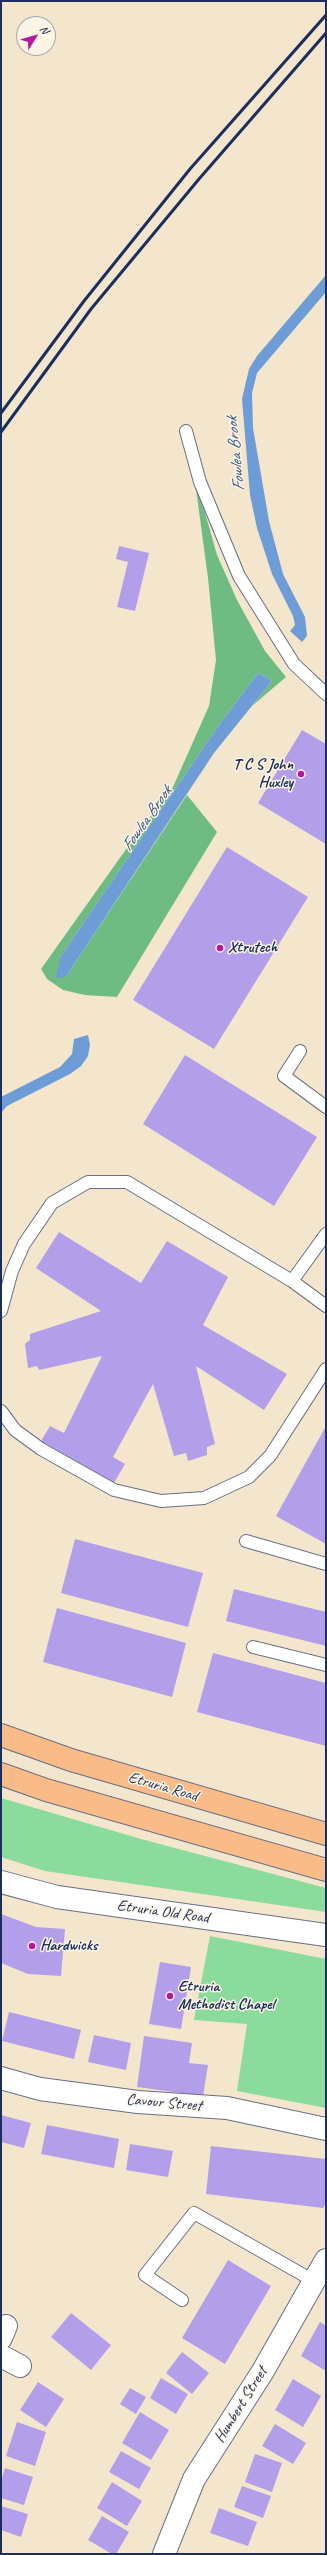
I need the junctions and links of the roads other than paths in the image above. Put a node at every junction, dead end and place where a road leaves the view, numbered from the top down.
1 (186, 431) dead end
2 (326, 694) edge
3 (300, 1051) dead end
4 (326, 1107) edge
5 (326, 1234) edge
6 (292, 1281) junction
7 (326, 1306) edge
8 (1, 1311) edge
9 (326, 1369) edge
10 (1, 1411) edge
11 (246, 1541) dead end
12 (326, 1564) edge
13 (253, 1647) dead end
14 (326, 1665) edge
15 (1, 1735) edge
16 (1, 1774) edge
17 (319, 1831) edge
18 (326, 1870) edge
19 (1, 1882) edge
20 (326, 1935) edge
21 (1, 2078) edge
22 (326, 2129) edge
23 (326, 2260) edge
24 (314, 2281) junction
25 (182, 2300) dead end
26 (1, 2356) edge
27 (20, 2366) dead end
28 (164, 2554) edge

1 - 2 lane
3 - 4 lane
5 - 6 lane
6 - 7 lane
6 - 8 lane
9 - 10 lane
11 - 12 lane
13 - 14 lane
15 - 17 highway, Etruria Road
16 - 18 highway
19 - 20 street, Etruria Old Road
21 - 22 street, Cavour Street
23 - 24 street, Humbert Street
24 - 25 lane
24 - 28 street, Humbert Street
26 - 27 street

